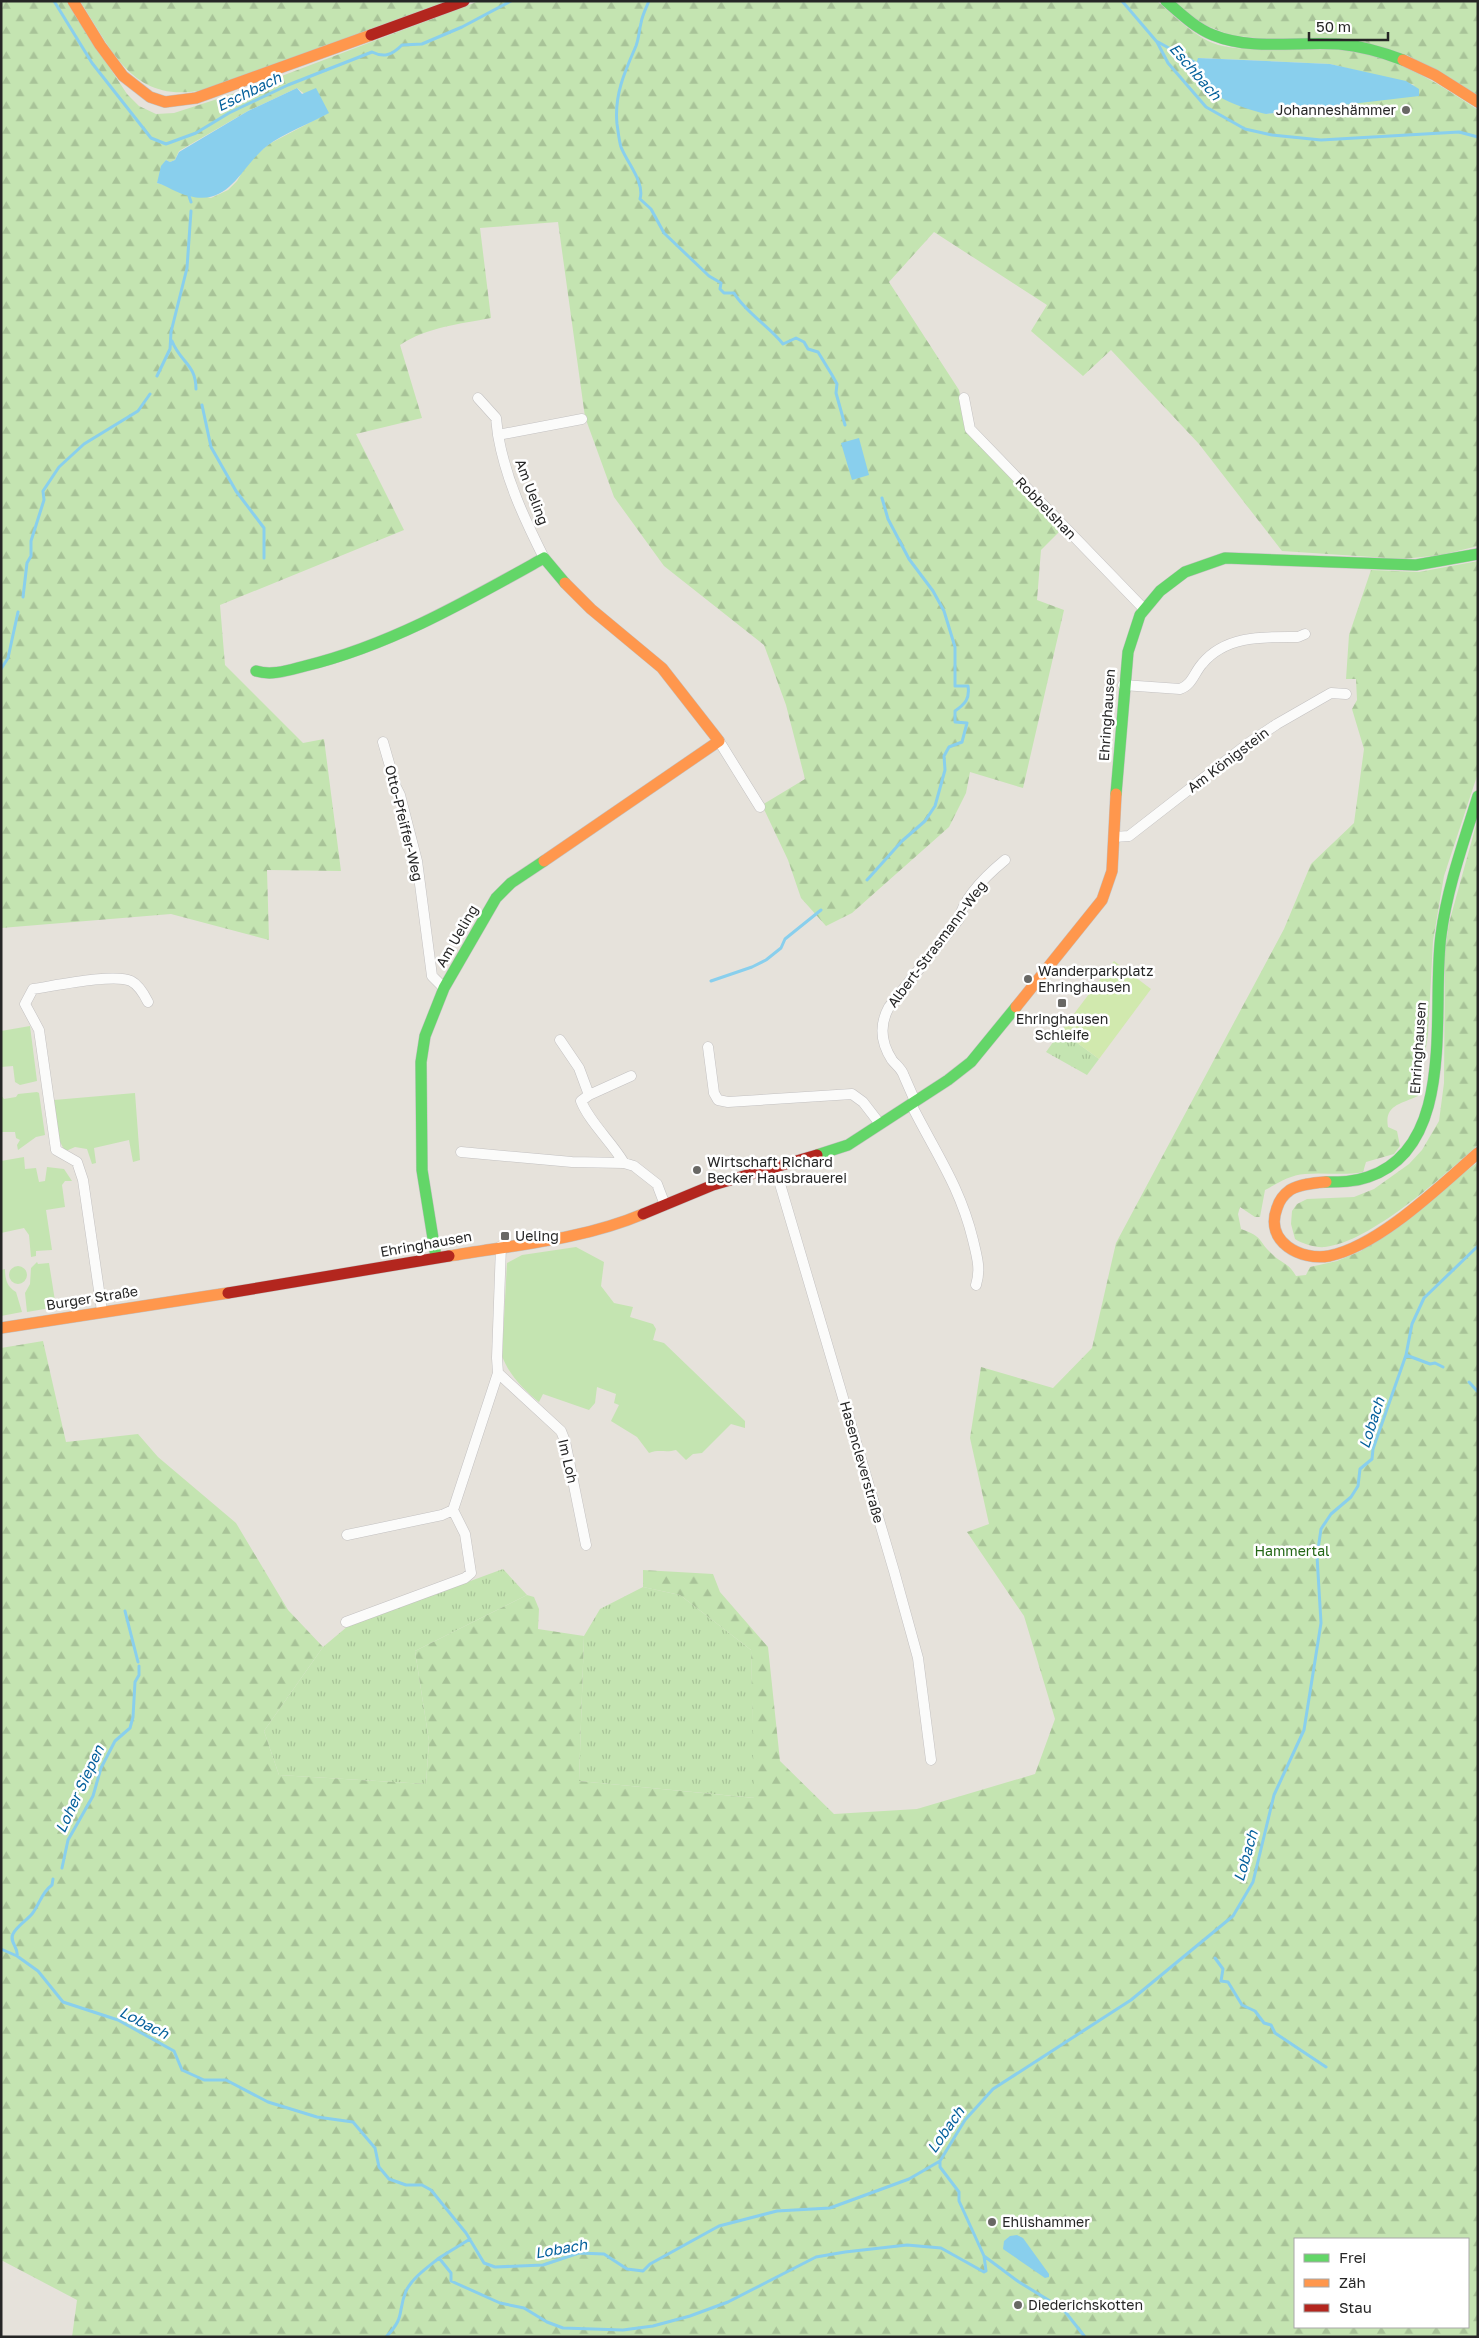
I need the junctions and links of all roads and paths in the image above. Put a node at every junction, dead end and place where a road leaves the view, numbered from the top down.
1 (73, 1) edge
2 (464, 1) edge
3 (1166, 1) edge
4 (1477, 102) edge
5 (478, 398) dead end
6 (964, 398) dead end
7 (582, 419) dead end
8 (498, 435) junction
9 (1478, 554) edge
10 (544, 558) junction
11 (1144, 609) junction
12 (1305, 634) dead end
13 (256, 671) dead end
14 (1123, 686) junction
15 (1346, 694) dead end
16 (383, 742) dead end
17 (719, 742) junction
18 (1478, 796) edge
19 (760, 807) dead end
20 (1114, 837) junction
21 (1005, 860) dead end
22 (444, 988) junction
23 (148, 1002) dead end
24 (560, 1040) dead end
25 (708, 1047) dead end
26 (631, 1076) dead end
27 (589, 1095) junction
28 (913, 1102) junction
29 (880, 1124) junction
30 (461, 1152) dead end
31 (1478, 1153) edge
32 (624, 1163) junction
33 (775, 1167) junction
34 (665, 1205) junction
35 (501, 1246) junction
36 (436, 1257) junction
37 (976, 1285) dead end
38 (188, 1299) joint
39 (102, 1311) junction
40 (1, 1328) edge
41 (498, 1373) junction
42 (453, 1510) junction
43 (347, 1535) dead end
44 (586, 1545) dead end
45 (346, 1622) dead end
46 (931, 1760) dead end

1 - 2 main road
3 - 4 main road
5 - 8 street, Am Ueling
6 - 11 street, Robbelshan
7 - 8 street
8 - 10 street, Am Ueling
9 - 11 main road, Ehringhausen
10 - 13 main road
10 - 17 main road, Am Ueling
11 - 14 main road, Ehringhausen
12 - 14 street
14 - 20 main road, Ehringhausen
15 - 20 street, Am Königstein
16 - 22 street, Otto-Pfeiffer-Weg
17 - 19 street, Am Ueling
17 - 22 main road, Am Ueling
18 - 31 main road, Ehringhausen
20 - 28 main road, Ehringhausen
21 - 28 street, Albert-Strasmann-Weg
22 - 36 main road, Am Ueling
23 - 39 street
24 - 27 street
25 - 29 street
26 - 27 street
27 - 32 street
28 - 29 main road, Ehringhausen
28 - 37 street
29 - 33 main road, Ehringhausen
30 - 32 street
32 - 34 street
33 - 34 main road, Ehringhausen
33 - 46 street, Hasencleverstraße
34 - 35 main road, Ehringhausen
35 - 36 main road, Ehringhausen
35 - 41 street
36 - 38 main road, Ehringhausen
38 - 39 main road, Burger Straße
39 - 40 main road, Burger Straße
41 - 42 street
41 - 44 street, Im Loh
42 - 43 street
42 - 45 street

